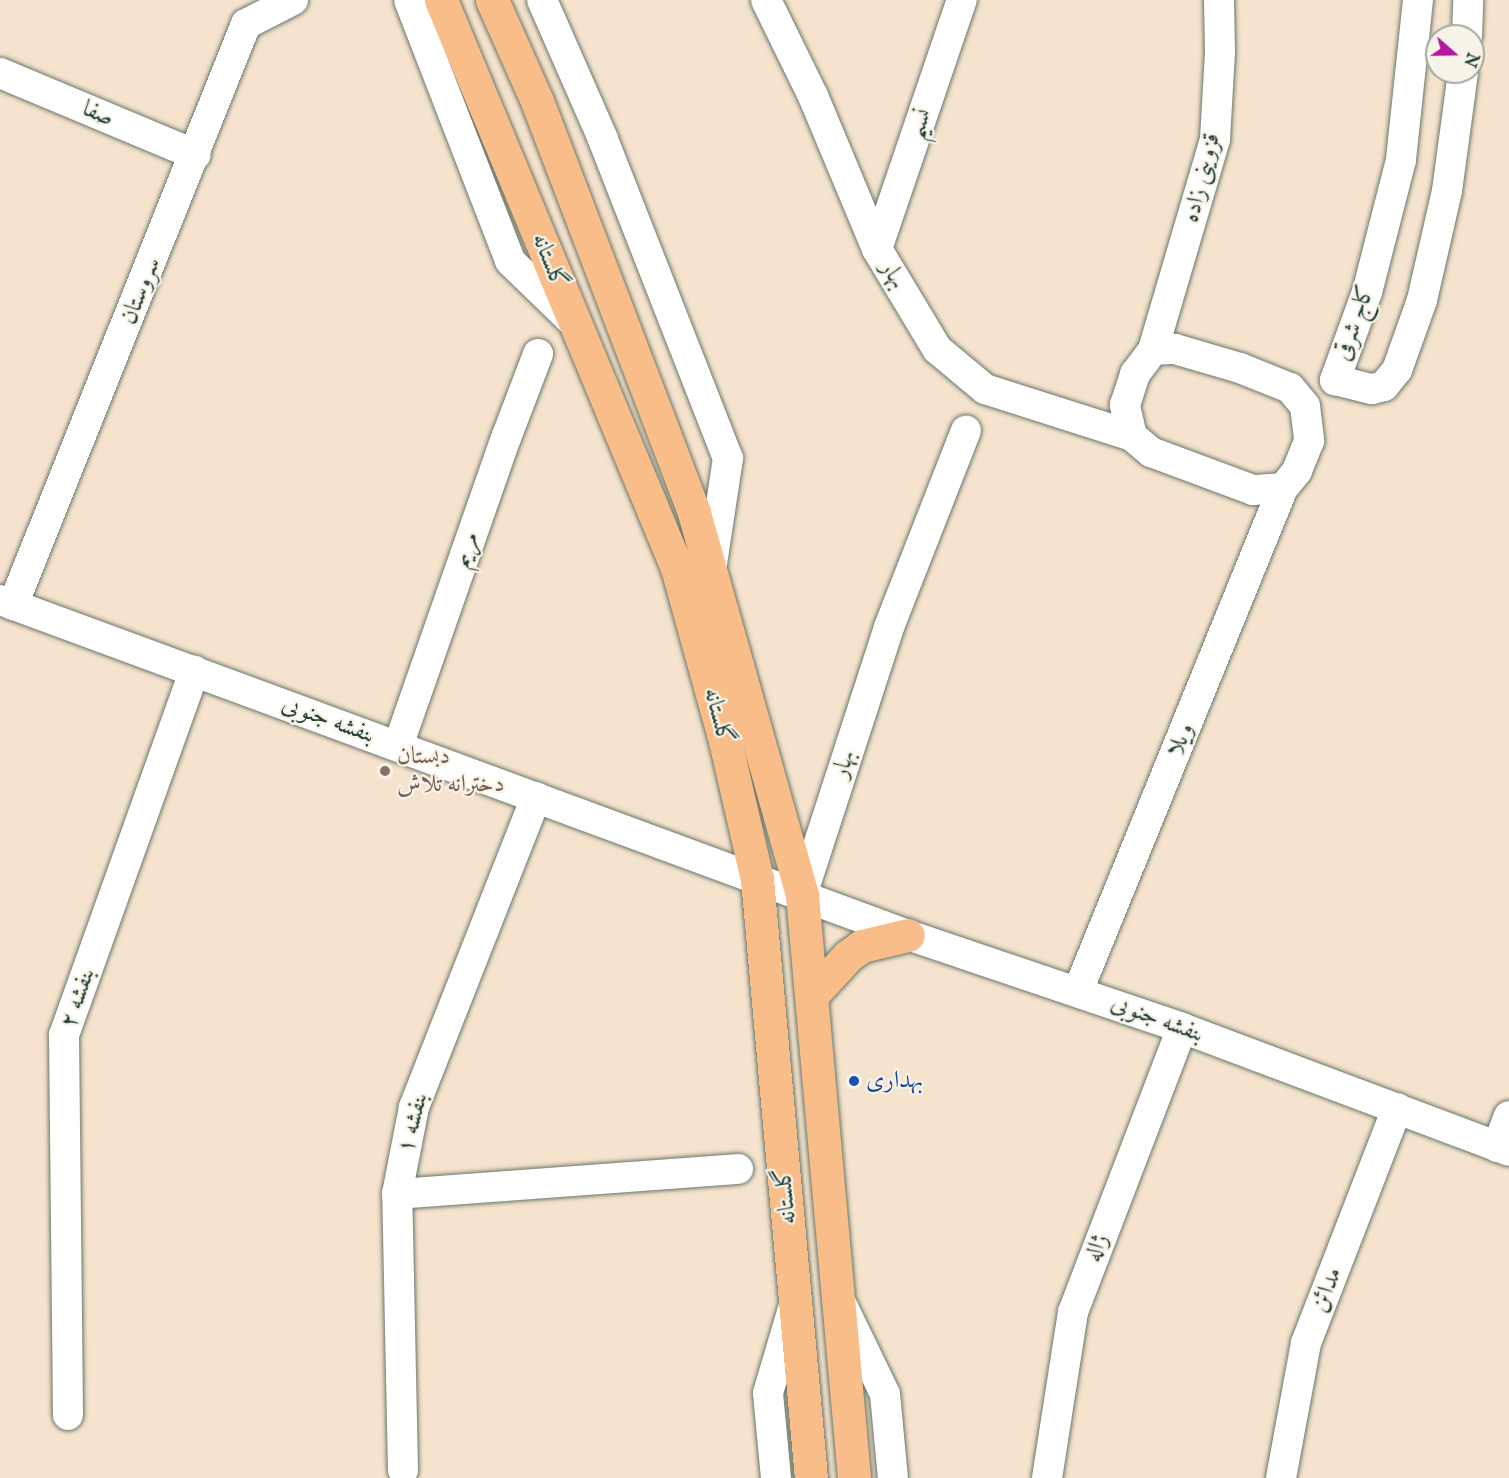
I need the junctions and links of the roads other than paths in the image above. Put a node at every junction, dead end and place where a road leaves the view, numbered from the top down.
1 (292, 0) edge
2 (409, 0) edge
3 (441, 0) edge
4 (492, 0) edge
5 (542, 0) edge
6 (766, 0) edge
7 (962, 0) edge
8 (1219, 0) edge
9 (1418, 0) edge
10 (1468, 0) edge
11 (1467, 24) edge
12 (0, 73) edge
13 (1461, 84) edge
14 (196, 155) junction
15 (877, 249) junction
16 (575, 324) junction
17 (1153, 350) junction
18 (538, 354) dead end
19 (966, 431) dead end
20 (1132, 436) junction
21 (1283, 488) junction
22 (711, 570) junction
23 (7, 602) edge
24 (194, 671) junction
25 (398, 746) junction
26 (536, 797) junction
27 (757, 879) junction
28 (802, 896) junction
29 (908, 935) junction
30 (1078, 991) junction
31 (812, 995) junction
32 (1182, 1028) junction
33 (1397, 1108) junction
34 (1509, 1116) edge
35 (1503, 1149) edge
36 (738, 1169) dead end
37 (398, 1194) junction
38 (839, 1298) junction
39 (796, 1299) junction
40 (68, 1415) dead end
41 (403, 1470) dead end
42 (776, 1478) edge
43 (811, 1478) edge
44 (854, 1478) edge
45 (893, 1478) edge
46 (1047, 1478) edge
47 (1281, 1478) edge

1 - 14 street, سروستان
2 - 16 street
3 - 16 main road, گلستانه
4 - 22 main road, گلستانه
5 - 22 street
6 - 15 street, بهار
7 - 15 street, نسیم
8 - 17 street, قزوینی زاده
9 - 13 street, کاج شرقی
10 - 11 street
12 - 14 street, صفا
14 - 23 street, سروستان
15 - 20 street, بهار
16 - 27 main road, گلستانه
17 - 20 street
17 - 21 street, ویلا
18 - 25 street, مریم
19 - 28 street, بهار
20 - 21 street
21 - 30 street, ویلا
22 - 28 main road, گلستانه
23 - 24 street, بنفشه جنوبی
24 - 25 street, بنفشه جنوبی
24 - 40 street, بنفشه ۲
25 - 26 street, بنفشه جنوبی
26 - 27 street, بنفشه جنوبی
26 - 37 street, بنفشه ۱
27 - 28 street, بنفشه جنوبی
27 - 39 main road, گلستانه
28 - 29 street, بنفشه جنوبی
28 - 31 main road, گلستانه
29 - 30 street, بنفشه جنوبی
29 - 31 main road
30 - 32 street, بنفشه جنوبی
31 - 38 main road, گلستانه
32 - 33 street, بنفشه جنوبی
32 - 46 street, ژاله
33 - 35 street, بنفشه جنوبی
33 - 47 street, مدائن
34 - 35 street
36 - 37 street
37 - 41 street, بنفشه ۱
38 - 44 main road, گلستانه
38 - 45 street
39 - 42 street
39 - 43 main road, گلستانه

